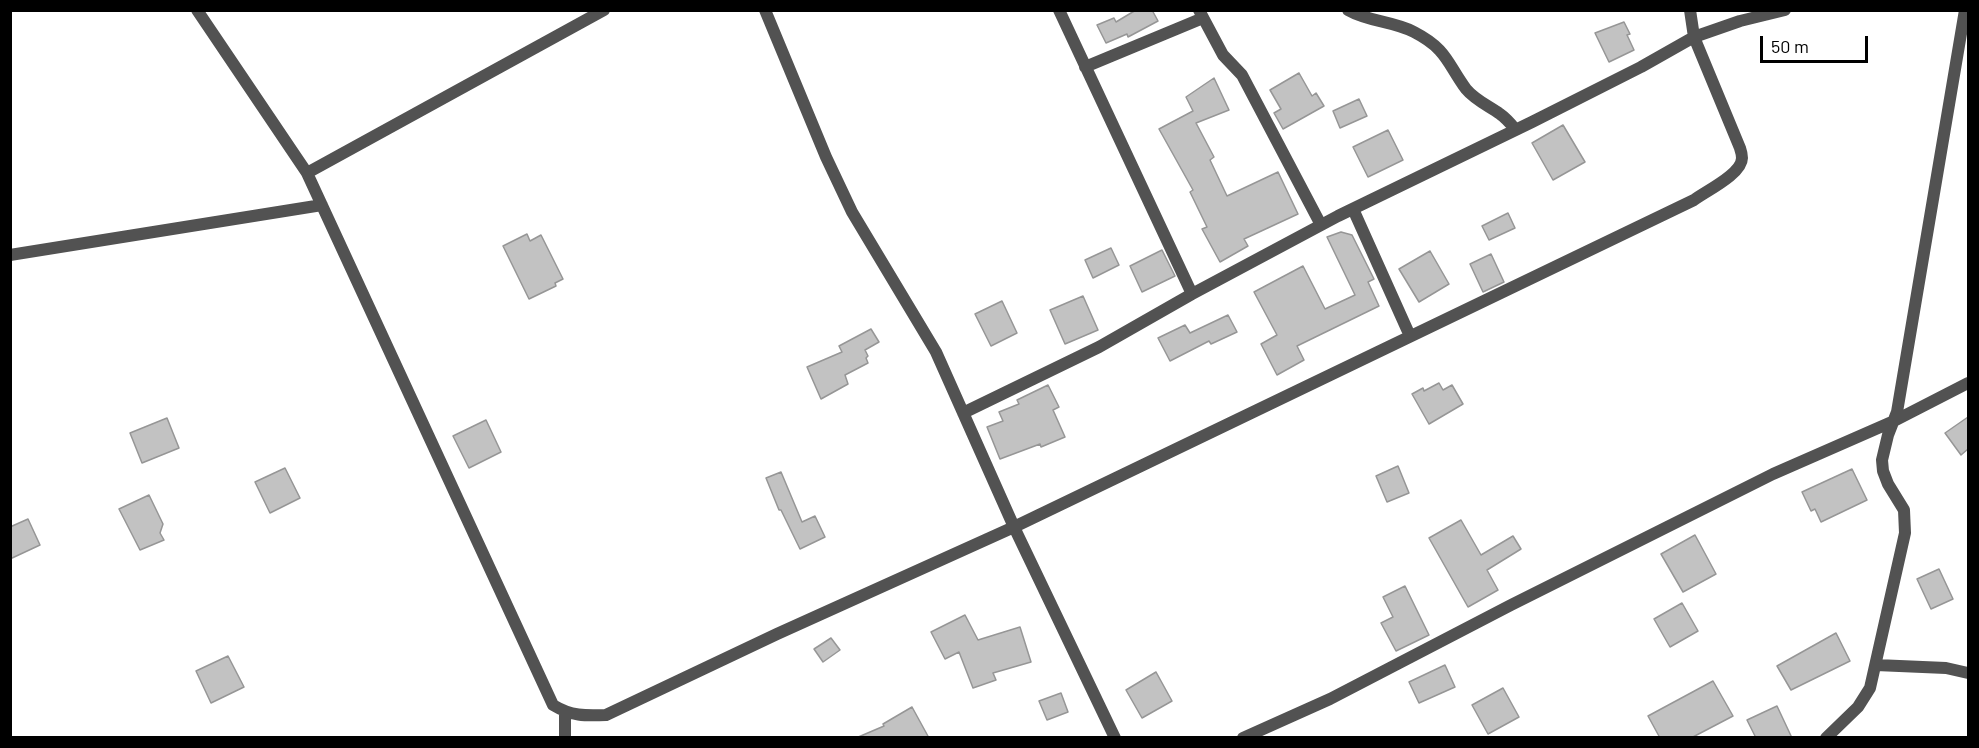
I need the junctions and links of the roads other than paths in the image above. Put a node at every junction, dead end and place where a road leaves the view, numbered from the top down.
1 (197, 10) edge
2 (604, 10) edge
3 (765, 10) edge
4 (1059, 10) edge
5 (1348, 10) edge
6 (1690, 10) edge
7 (1785, 10) edge
8 (1965, 10) edge
9 (1201, 14) edge
10 (1694, 37) junction
11 (1085, 67) junction
12 (1516, 130) junction
13 (308, 173) junction
14 (322, 205) junction
15 (1353, 209) junction
16 (1321, 225) junction
17 (10, 255) edge
18 (1191, 294) junction
19 (1410, 336) junction
20 (1968, 383) edge
21 (963, 413) junction
22 (1894, 421) junction
23 (1014, 527) junction
24 (1876, 665) junction
25 (1968, 673) edge
26 (565, 712) junction
27 (565, 738) edge
28 (1115, 738) edge
29 (1243, 738) edge
30 (1826, 738) edge

1 - 13 street
2 - 13 street
3 - 21 street
4 - 11 street
5 - 12 street
6 - 10 street
7 - 10 street
8 - 22 street
9 - 11 street
9 - 16 street
10 - 12 street
10 - 19 street
11 - 18 street
12 - 15 street
13 - 14 street
14 - 17 street
14 - 26 street
15 - 16 street
15 - 19 street
16 - 18 street
18 - 21 street
19 - 23 street
20 - 22 street
21 - 23 street
22 - 24 street
22 - 29 street
23 - 26 street
23 - 28 street
24 - 25 street
24 - 30 street
26 - 27 street

